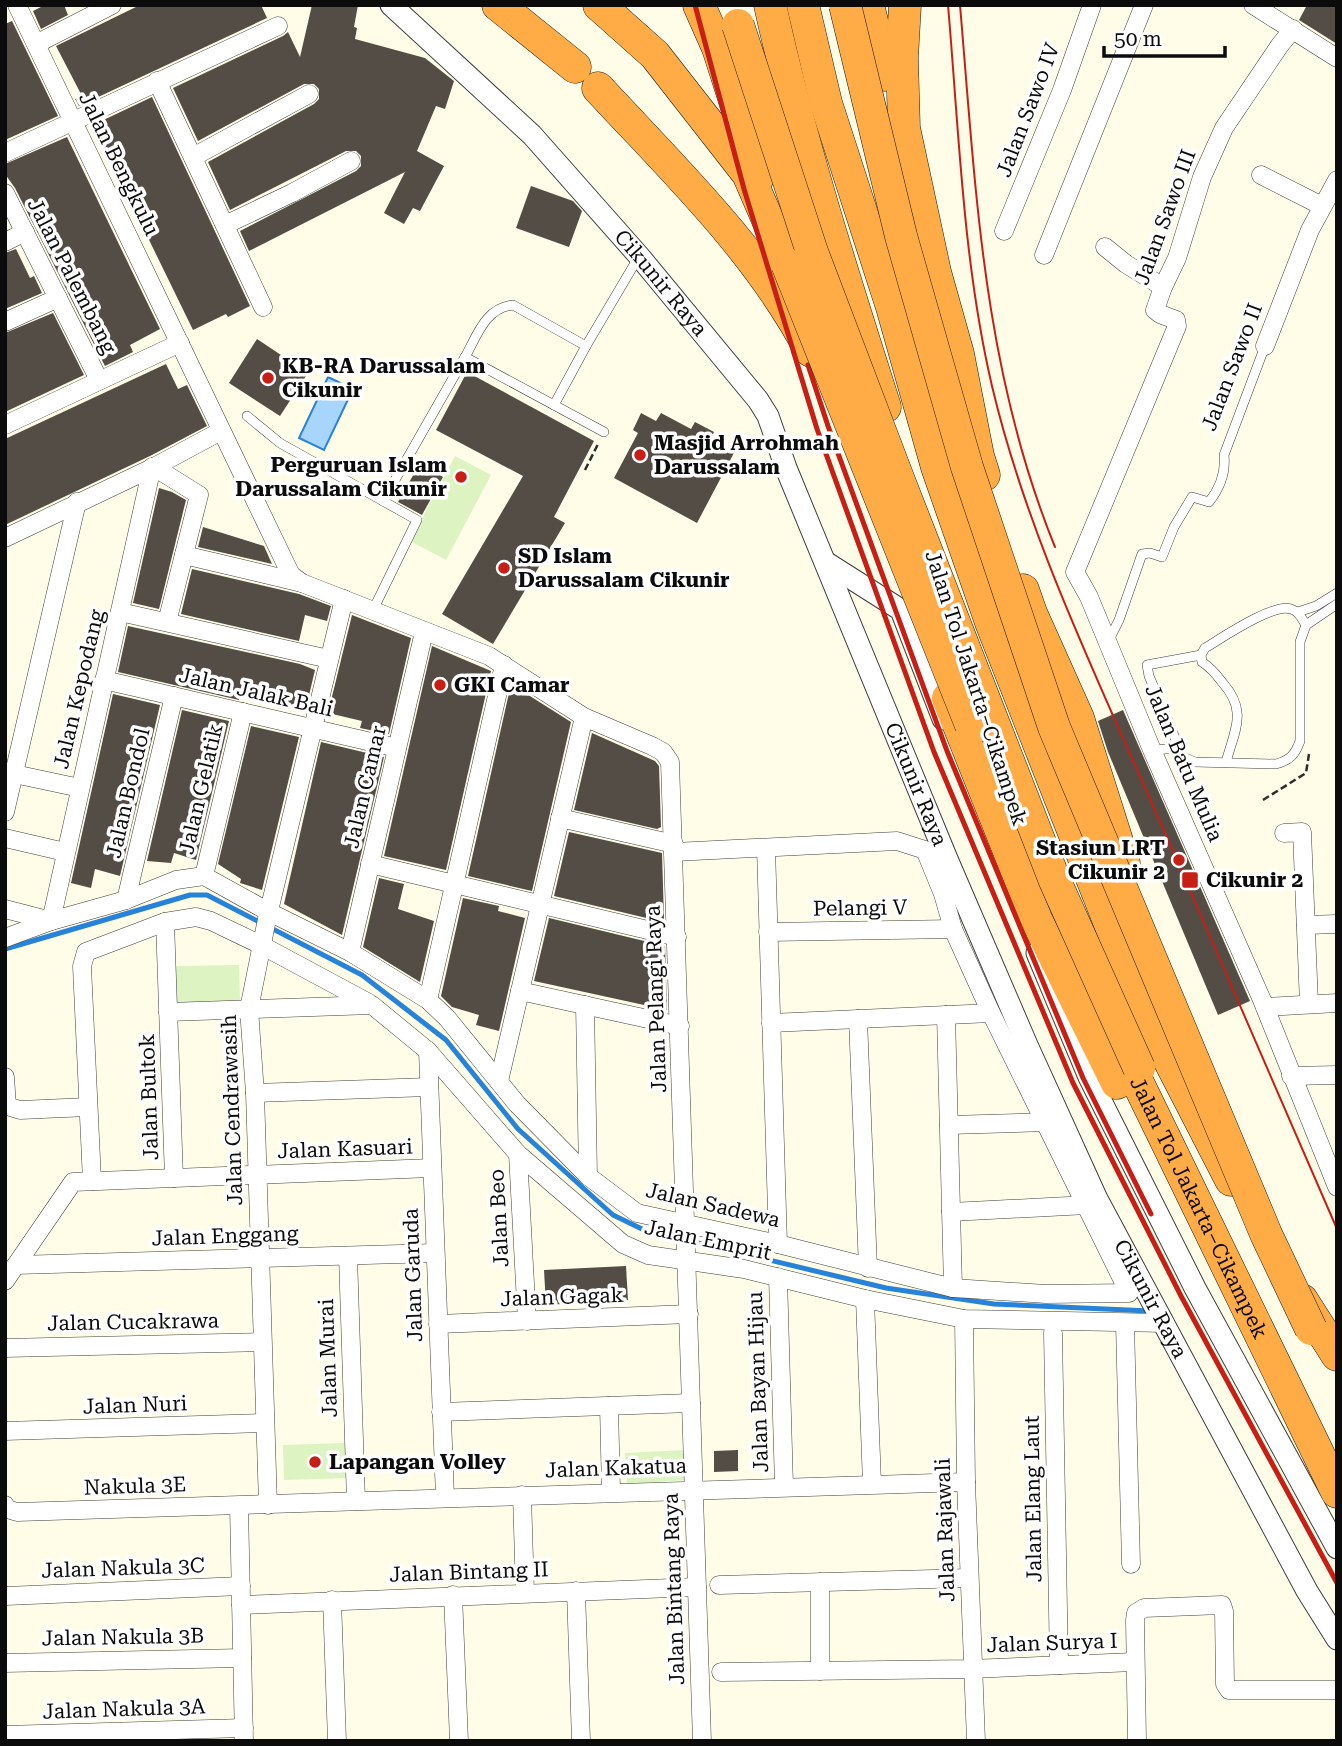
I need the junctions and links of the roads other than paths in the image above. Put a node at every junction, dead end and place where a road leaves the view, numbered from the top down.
1 (17, 5) edge
2 (112, 5) edge
3 (391, 5) edge
4 (599, 5) edge
5 (699, 5) edge
6 (770, 5) edge
7 (803, 5) edge
8 (845, 5) edge
9 (868, 5) edge
10 (887, 5) edge
11 (905, 5) edge
12 (913, 5) edge
13 (1092, 5) edge
14 (1144, 5) edge
15 (1262, 7) edge
16 (506, 10) edge
17 (736, 15) edge
18 (278, 26) dead end
19 (1293, 29) junction
20 (36, 44) junction
21 (1337, 58) edge
22 (893, 67) junction
23 (157, 81) junction
24 (309, 94) dead end
25 (73, 121) junction
26 (5, 153) edge
27 (193, 157) junction
28 (351, 161) dead end
29 (1261, 175) dead end
30 (1337, 180) edge
31 (5, 192) edge
32 (1322, 206) junction
33 (225, 225) junction
34 (1004, 231) dead end
35 (25, 232) junction
36 (5, 242) edge
37 (1105, 247) dead end
38 (639, 256) junction
39 (1044, 256) dead end
40 (787, 264) junction
41 (1163, 286) junction
42 (58, 298) junction
43 (263, 307) dead end
44 (5, 322) edge
45 (180, 343) junction
46 (586, 346) junction
47 (1265, 346) joint
48 (465, 357) junction
49 (99, 380) junction
50 (554, 405) junction
51 (247, 416) dead end
52 (5, 425) edge
53 (221, 431) junction
54 (604, 432) road end
55 (153, 467) junction
56 (937, 467) junction
57 (383, 501) junction
58 (77, 502) junction
59 (5, 538) edge
60 (184, 555) junction
61 (827, 563) junction
62 (1076, 577) joint
63 (302, 583) junction
64 (1337, 593) edge
65 (344, 599) junction
66 (1337, 604) edge
67 (373, 610) junction
68 (120, 612) junction
69 (1298, 612) junction
70 (167, 622) junction
71 (1306, 625) junction
72 (424, 632) junction
73 (1108, 643) junction
74 (1201, 655) junction
75 (329, 659) junction
76 (504, 665) junction
77 (104, 680) junction
78 (174, 696) junction
79 (243, 712) junction
80 (584, 717) junction
81 (313, 729) junction
82 (397, 748) junction
83 (1180, 748) junction
84 (1152, 750) junction
85 (1227, 762) junction
86 (10, 773) edge
87 (80, 788) junction
88 (5, 812) edge
89 (560, 818) junction
90 (1283, 833) dead end
91 (5, 838) edge
92 (674, 848) junction
93 (766, 848) junction
94 (65, 852) junction
95 (370, 864) junction
96 (204, 876) junction
97 (456, 884) junction
98 (126, 900) junction
99 (540, 904) junction
100 (5, 909) edge
101 (51, 921) junction
102 (165, 922) junction
103 (1337, 924) edge
104 (1306, 925) junction
105 (265, 928) junction
106 (953, 929) junction
107 (768, 932) junction
108 (677, 937) junction
109 (5, 938) edge
110 (350, 953) junction
111 (520, 991) junction
112 (1166, 998) junction
113 (428, 1000) junction
114 (1337, 1003) edge
115 (1309, 1004) junction
116 (372, 1005) junction
117 (585, 1005) junction
118 (1265, 1007) junction
119 (249, 1009) junction
120 (168, 1012) junction
121 (991, 1013) junction
122 (946, 1015) junction
123 (858, 1019) junction
124 (771, 1023) junction
125 (680, 1026) junction
126 (428, 1051) junction
127 (1139, 1068) junction
128 (1337, 1075) edge
129 (1291, 1076) junction
130 (5, 1077) edge
131 (499, 1081) junction
132 (429, 1087) junction
133 (255, 1093) junction
134 (6, 1107) edge
135 (88, 1107) junction
136 (1047, 1122) junction
137 (949, 1125) junction
138 (1330, 1153) edge
139 (518, 1154) junction
140 (432, 1168) junction
141 (258, 1175) junction
142 (1183, 1175) junction
143 (588, 1176) junction
144 (174, 1178) junction
145 (92, 1181) junction
146 (1337, 1186) edge
147 (1087, 1205) junction
148 (951, 1212) junction
149 (686, 1224) junction
150 (778, 1244) junction
151 (435, 1253) junction
152 (348, 1256) junction
153 (687, 1257) junction
154 (260, 1258) junction
155 (16, 1265) junction
156 (868, 1268) junction
157 (778, 1278) junction
158 (5, 1281) edge
159 (953, 1288) junction
160 (865, 1299) junction
161 (689, 1314) junction
162 (964, 1319) junction
163 (527, 1321) junction
164 (1165, 1323) junction
165 (438, 1324) junction
166 (1125, 1324) junction
167 (1053, 1333) dead end
168 (262, 1342) junction
169 (5, 1348) edge
170 (1337, 1355) edge
171 (1337, 1378) edge
172 (691, 1403) junction
173 (609, 1406) junction
174 (441, 1412) junction
175 (265, 1423) junction
176 (5, 1431) edge
177 (1337, 1449) edge
178 (966, 1482) junction
179 (872, 1484) junction
180 (784, 1486) junction
181 (694, 1489) junction
182 (611, 1491) junction
183 (1337, 1492) edge
184 (522, 1494) junction
185 (445, 1497) junction
186 (356, 1501) junction
187 (5, 1505) edge
188 (268, 1505) junction
189 (239, 1506) junction
190 (1337, 1548) edge
191 (1131, 1564) dead end
192 (969, 1578) junction
193 (820, 1582) junction
194 (719, 1585) dead end
195 (697, 1587) junction
196 (576, 1591) junction
197 (525, 1592) junction
198 (241, 1595) junction
199 (453, 1595) junction
200 (6, 1596) edge
201 (332, 1600) junction
202 (1337, 1639) edge
203 (243, 1658) junction
204 (1134, 1662) junction
205 (5, 1663) edge
206 (1059, 1665) junction
207 (972, 1669) junction
208 (820, 1671) junction
209 (721, 1672) dead end
210 (1337, 1690) edge
211 (244, 1734) edge
212 (5, 1735) edge
213 (337, 1741) edge
214 (459, 1741) edge
215 (581, 1741) edge
216 (702, 1741) edge
217 (976, 1741) edge
218 (1137, 1741) edge

1 - 20 street, Jalan Bengkulu
2 - 20 street
3 - 38 street, Cikunir Raya
4 - 40 highway
5 - 40 highway
6 - 142 highway, Jalan Tol Jakarta–Cikampek
7 - 56 highway, Jalan Tol Jakarta–Cikampek
8 - 112 highway, bridge
9 - 22 highway
10 - 22 highway
11 - 22 highway
12 - 22 highway
13 - 34 street, Jalan Sawo IV
14 - 39 street
15 - 19 street
16 - 142 highway
17 - 127 highway, bridge
18 - 23 street
19 - 21 street
19 - 41 street, Jalan Sawo III
20 - 25 street, Jalan Bengkulu
22 - 56 highway
22 - 112 highway, bridge
23 - 25 street
23 - 27 street
24 - 27 street
25 - 26 street
25 - 45 street, Jalan Bengkulu
27 - 33 street
28 - 33 street
29 - 32 street
30 - 32 street, Jalan Sawo II
31 - 35 street, Jalan Palembang
32 - 47 street, Jalan Sawo II
33 - 43 street
35 - 36 street
35 - 42 street, Jalan Palembang
37 - 41 street
38 - 46 lane
38 - 61 street, Cikunir Raya
40 - 127 highway, bridge
41 - 62 street, Jalan Sawo III
42 - 44 street
42 - 49 street, Jalan Palembang
45 - 49 street
45 - 53 street, Jalan Bengkulu
46 - 48 lane
46 - 50 lane
47 - 73 lane, Jalan Sawo II
48 - 50 lane
48 - 57 lane
49 - 52 street
50 - 54 lane
51 - 57 lane
53 - 55 street
53 - 63 street, Jalan Bengkulu
55 - 58 street
55 - 60 street
55 - 68 street, Jalan Kepodang
56 - 170 highway, Jalan Tol Jakarta–Cikampek
57 - 67 lane
58 - 59 street
58 - 86 street
60 - 63 street
60 - 70 street
61 - 164 street, Cikunir Raya
61 - 190 street
62 - 73 street, Jalan Batu Mulia
63 - 65 street
64 - 69 lane
65 - 67 street
65 - 75 street, Jalan Cendrawasih
66 - 71 lane
67 - 72 street
68 - 70 street
68 - 77 street, Jalan Kepodang
69 - 71 lane
69 - 74 lane
70 - 75 street
71 - 85 lane
72 - 76 street
72 - 82 street, Jalan Camar
73 - 84 street, Jalan Batu Mulia
74 - 83 lane
74 - 85 lane
75 - 81 street, Jalan Cendrawasih
76 - 80 street
76 - 97 street
77 - 78 street, Jalan Jalak Bali
77 - 87 street, Jalan Kepodang
78 - 79 street, Jalan Jalak Bali
78 - 98 street, Jalan Bondol
79 - 81 street, Jalan Jalak Bali
79 - 96 street, Jalan Gelatik
80 - 89 street
80 - 92 street, Jalan Pelangi Raya
81 - 82 street, Jalan Jalak Bali
81 - 105 street, Jalan Cendrawasih
82 - 95 street, Jalan Camar
83 - 84 lane
83 - 85 lane
84 - 118 street, Jalan Batu Mulia
86 - 87 street
86 - 88 street
87 - 94 street, Jalan Kepodang
89 - 92 street
89 - 99 street
90 - 104 street
91 - 94 street
92 - 93 street
92 - 108 street, Jalan Pelangi Raya
93 - 106 street
93 - 107 street
94 - 101 street, Jalan Kepodang
95 - 97 street
95 - 110 street, Jalan Camar
96 - 98 street
96 - 105 street
97 - 99 street
97 - 113 street
98 - 101 street
99 - 108 street
99 - 111 street
100 - 101 street
101 - 109 street
102 - 105 street
102 - 120 street
102 - 135 street
103 - 104 street
104 - 115 street
105 - 110 street, Jalan Sadewa
105 - 116 street, Jalan Emprit
105 - 119 street, Jalan Cendrawasih
106 - 107 street, Pelangi V
106 - 121 street
107 - 124 street
108 - 125 street, Jalan Pelangi Raya
110 - 113 street, Jalan Sadewa
111 - 117 street
111 - 131 street
112 - 171 highway, bridge
113 - 131 street, Jalan Sadewa
114 - 115 street
115 - 118 street
116 - 119 street
116 - 126 street, Jalan Emprit
117 - 125 street
117 - 143 street
118 - 129 street, Jalan Batu Mulia
119 - 120 street, Jalan Bultok
119 - 133 street, Jalan Cendrawasih
120 - 144 street, Jalan Bultok
121 - 122 street
121 - 136 street
122 - 123 street
122 - 137 street
123 - 124 street
123 - 156 street
124 - 150 street
125 - 149 street, Jalan Pelangi Raya
126 - 132 street, Jalan Garuda
126 - 139 street, Jalan Emprit
127 - 177 highway
128 - 129 street
129 - 138 street, Jalan Batu Mulia
130 - 134 street
131 - 143 street, Jalan Sadewa
132 - 133 street
132 - 140 street, Jalan Garuda
133 - 141 street, Jalan Cendrawasih
134 - 135 street
135 - 145 street
136 - 137 street
136 - 147 street
137 - 148 street
138 - 146 street, Jalan Batu Mulia
139 - 153 street, Jalan Emprit
139 - 163 street, Jalan Beo
140 - 141 street, Jalan Kasuari
140 - 151 street, Jalan Garuda
141 - 144 street, Jalan Kasuari
141 - 154 street, Jalan Cendrawasih
142 - 183 highway, Jalan Tol Jakarta–Cikampek
143 - 149 street, Jalan Sadewa
144 - 145 street, Jalan Kasuari
145 - 155 street
147 - 148 street
147 - 159 street, Jalan Sadewa
148 - 159 street
149 - 150 street, Jalan Sadewa
149 - 153 street, Jalan Bintang Raya
150 - 156 street, Jalan Sadewa
151 - 152 street, Jalan Enggang
151 - 165 street, Jalan Garuda
152 - 154 street, Jalan Enggang
152 - 186 street, Jalan Murai
153 - 157 street, Jalan Emprit
153 - 161 street, Jalan Bintang Raya
154 - 155 street, Jalan Enggang
154 - 168 street, Jalan Cendrawasih
155 - 158 street
156 - 159 street, Jalan Sadewa
157 - 160 street, Jalan Emprit
157 - 180 street, Jalan Bayan Hijau
160 - 162 street, Jalan Emprit
160 - 179 street
161 - 163 street, Jalan Gagak
161 - 172 street, Jalan Bintang Raya
162 - 166 street, Jalan Emprit
162 - 178 street, Jalan Rajawali
163 - 165 street, Jalan Gagak
164 - 166 street, Jalan Emprit
164 - 202 street, Cikunir Raya
165 - 174 street, Jalan Garuda
166 - 191 street
167 - 206 street, Jalan Elang Laut
168 - 169 street, Jalan Cucakrawa
168 - 175 street, Jalan Cendrawasih
172 - 173 street
172 - 181 street, Jalan Bintang Raya
173 - 174 street
173 - 182 street
174 - 185 street, Jalan Garuda
175 - 176 street, Jalan Nuri
175 - 188 street, Jalan Cendrawasih
178 - 179 street, Jalan Kakatua
178 - 192 street, Jalan Rajawali
179 - 180 street, Jalan Kakatua
180 - 181 street, Jalan Kakatua
181 - 182 street, Jalan Kakatua
181 - 195 street, Jalan Bintang Raya
182 - 184 street, Jalan Kakatua
184 - 185 street, Jalan Kakatua
184 - 197 street
185 - 186 street, Jalan Kakatua
186 - 188 street, Jalan Kakatua
187 - 189 street, Nakula 3E
188 - 189 street, Nakula 3E
189 - 198 street
192 - 193 street
192 - 207 street, Jalan Rajawali
193 - 194 street
193 - 208 street
195 - 196 street, Jalan Bintang II
195 - 216 street, Jalan Bintang Raya
196 - 197 street, Jalan Bintang II
196 - 215 street
197 - 199 street, Jalan Bintang II
198 - 200 street, Jalan Nakula 3C
198 - 201 street, Jalan Bintang II
198 - 203 street
199 - 201 street, Jalan Bintang II
199 - 214 street
201 - 213 street
203 - 205 street, Jalan Nakula 3B
203 - 211 street
204 - 206 street, Jalan Surya I
204 - 210 street
204 - 218 street
206 - 207 street, Jalan Surya I
207 - 208 street, Jalan Surya I
207 - 217 street, Jalan Rajawali
208 - 209 street, Jalan Surya I
211 - 212 street, Jalan Nakula 3A

